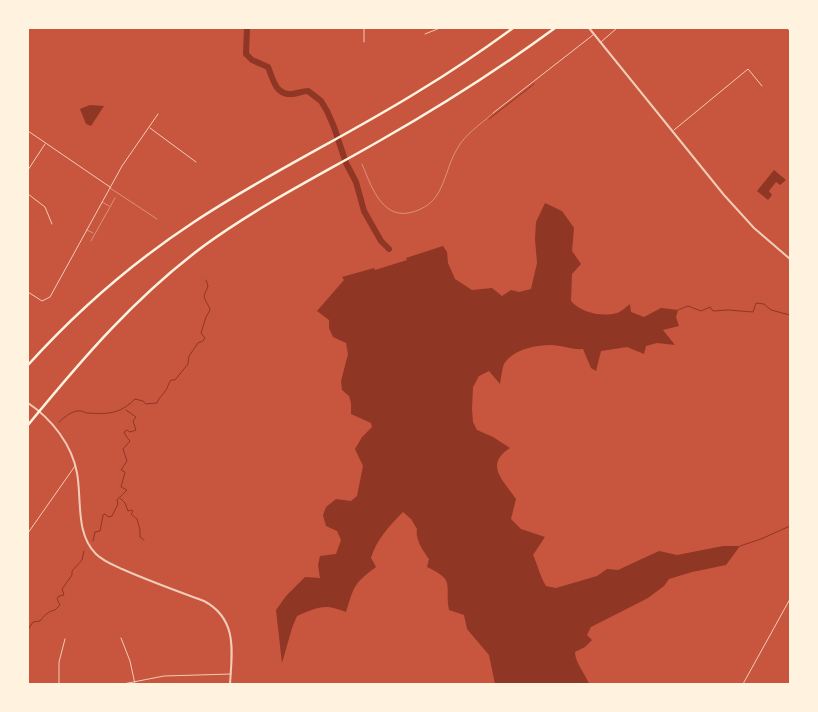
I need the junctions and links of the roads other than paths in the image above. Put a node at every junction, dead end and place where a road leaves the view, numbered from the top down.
1 (364, 28) edge
2 (440, 28) edge
3 (514, 28) edge
4 (555, 28) edge
5 (589, 28) edge
6 (617, 28) edge
7 (787, 28) edge
8 (790, 31) edge
9 (426, 34) dead end
10 (594, 34) junction
11 (364, 42) dead end
12 (600, 42) junction
13 (762, 86) dead end
14 (494, 113) joint
15 (158, 114) dead end
16 (149, 128) junction
17 (28, 131) edge
18 (672, 132) junction
19 (45, 143) junction
20 (196, 162) dead end
21 (362, 164) dead end
22 (28, 170) edge
23 (110, 188) junction
24 (28, 194) edge
25 (115, 198) dead end
26 (102, 202) junction
27 (110, 207) junction
28 (156, 219) dead end
29 (52, 224) dead end
30 (87, 230) junction
31 (94, 234) junction
32 (91, 241) dead end
33 (790, 259) edge
34 (28, 292) edge
35 (28, 365) edge
36 (28, 403) edge
37 (28, 425) edge
38 (75, 466) junction
39 (28, 533) edge
40 (790, 599) edge
41 (121, 638) dead end
42 (65, 639) dead end
43 (231, 674) junction
44 (135, 683) edge
45 (60, 684) edge
46 (123, 684) edge
47 (230, 684) edge
48 (743, 684) edge

1 - 11 street
2 - 9 street
3 - 35 highway
4 - 37 highway
5 - 10 street
6 - 12 street
7 - 8 street
10 - 12 street
10 - 14 street
12 - 18 street
13 - 18 street
14 - 21 lane
15 - 16 street
16 - 20 street
16 - 23 street
17 - 19 street
18 - 33 street
19 - 22 street
19 - 23 street
23 - 26 street
23 - 28 lane
24 - 29 street
25 - 27 lane
26 - 27 lane
26 - 30 street
27 - 31 lane
30 - 31 lane
30 - 34 street
31 - 32 lane
36 - 38 street
38 - 39 street
38 - 43 street
40 - 48 street
41 - 44 street
42 - 45 street
43 - 44 street
43 - 47 street
44 - 46 street

